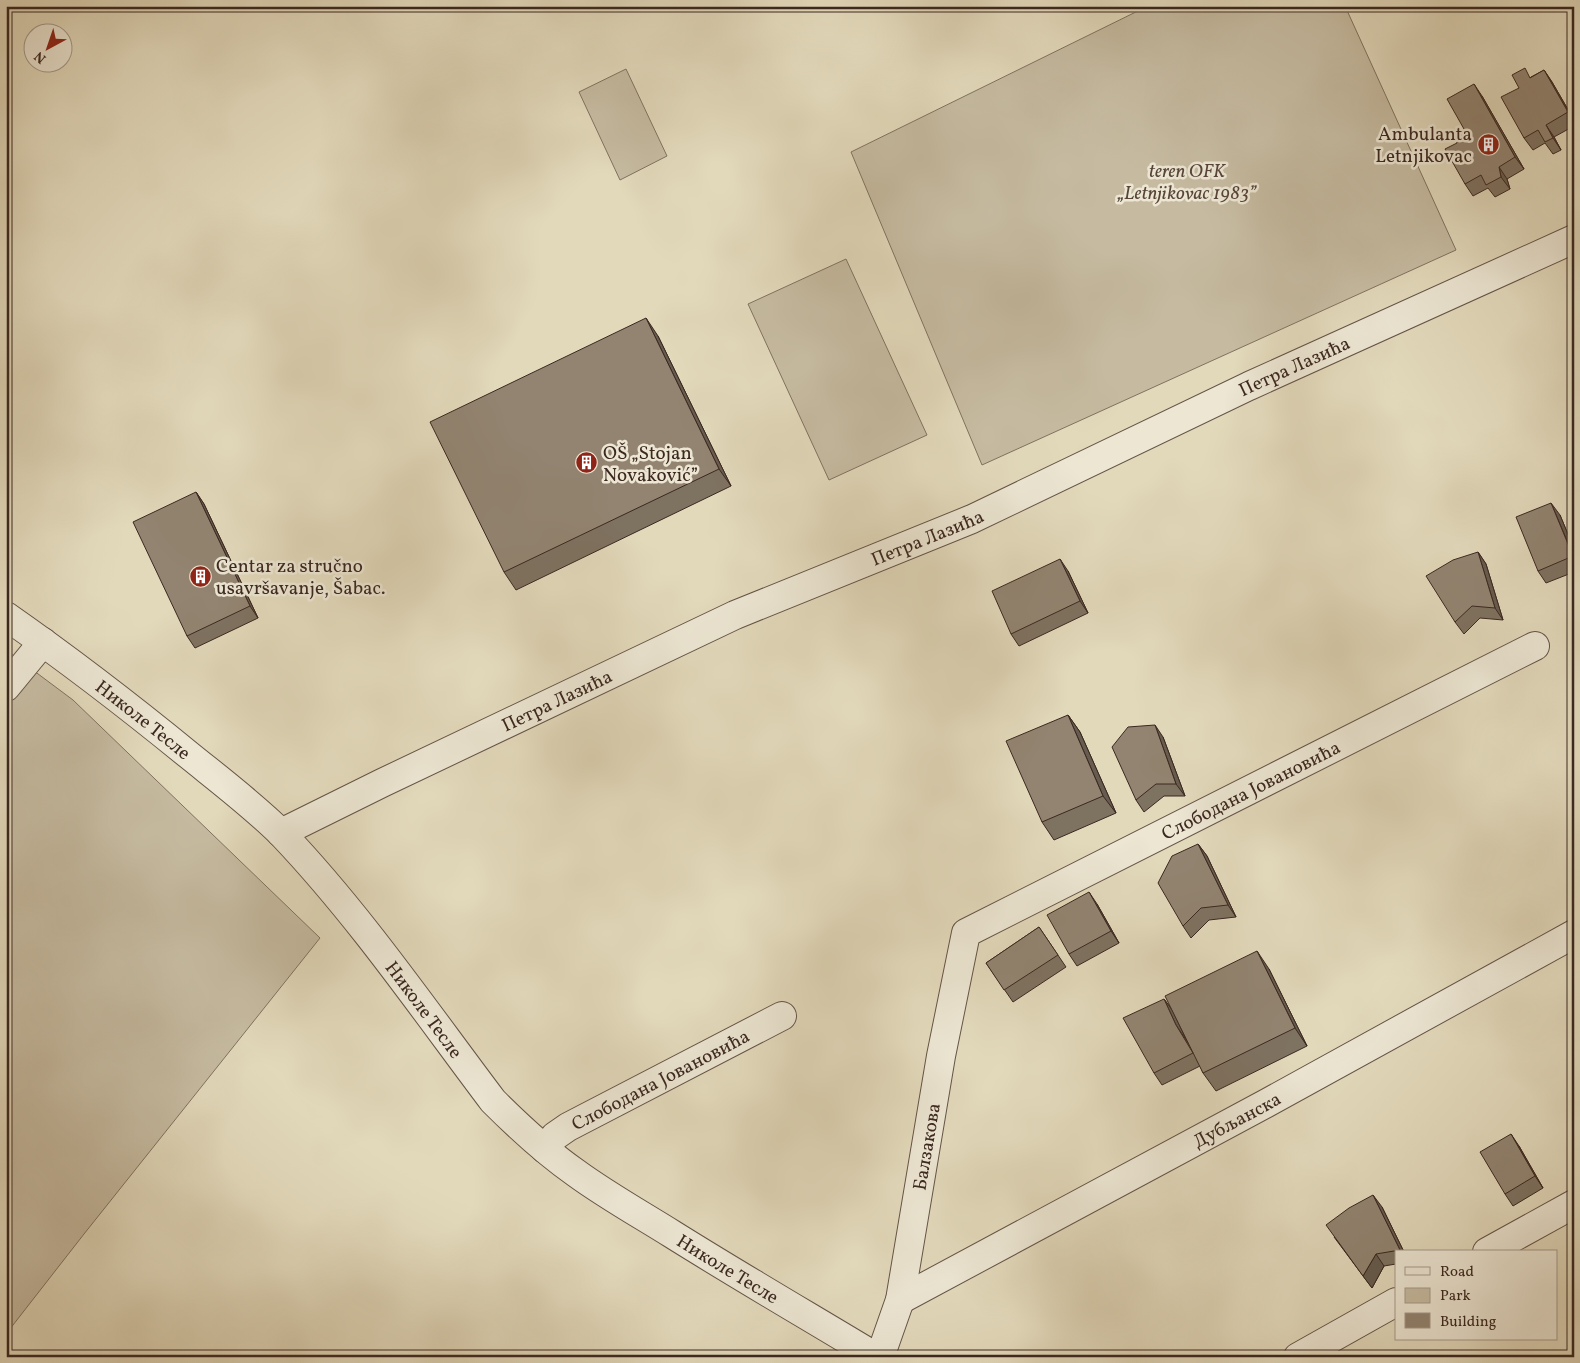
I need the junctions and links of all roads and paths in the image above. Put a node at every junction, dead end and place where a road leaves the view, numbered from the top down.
1 (1574, 239) edge
2 (6, 616) edge
3 (43, 642) junction
4 (1535, 646) dead end
5 (6, 687) edge
6 (281, 833) junction
7 (966, 933) joint
8 (1574, 934) edge
9 (782, 1016) dead end
10 (545, 1149) junction
11 (1574, 1204) edge
12 (1491, 1250) edge
13 (900, 1300) junction
14 (1395, 1303) edge
15 (878, 1357) edge
16 (1298, 1357) edge

1 - 6 street, Петра Лазића
2 - 3 street, Николе Тесле
3 - 5 street
3 - 6 street, Николе Тесле
4 - 7 street, Слободана Јовановића
6 - 10 street, Николе Тесле
7 - 13 street, Балзакова
8 - 13 street, Дубљанска
9 - 10 street, Слободана Јовановића
10 - 15 street, Николе Тесле
11 - 12 street
13 - 15 street, Балзакова
14 - 16 street

